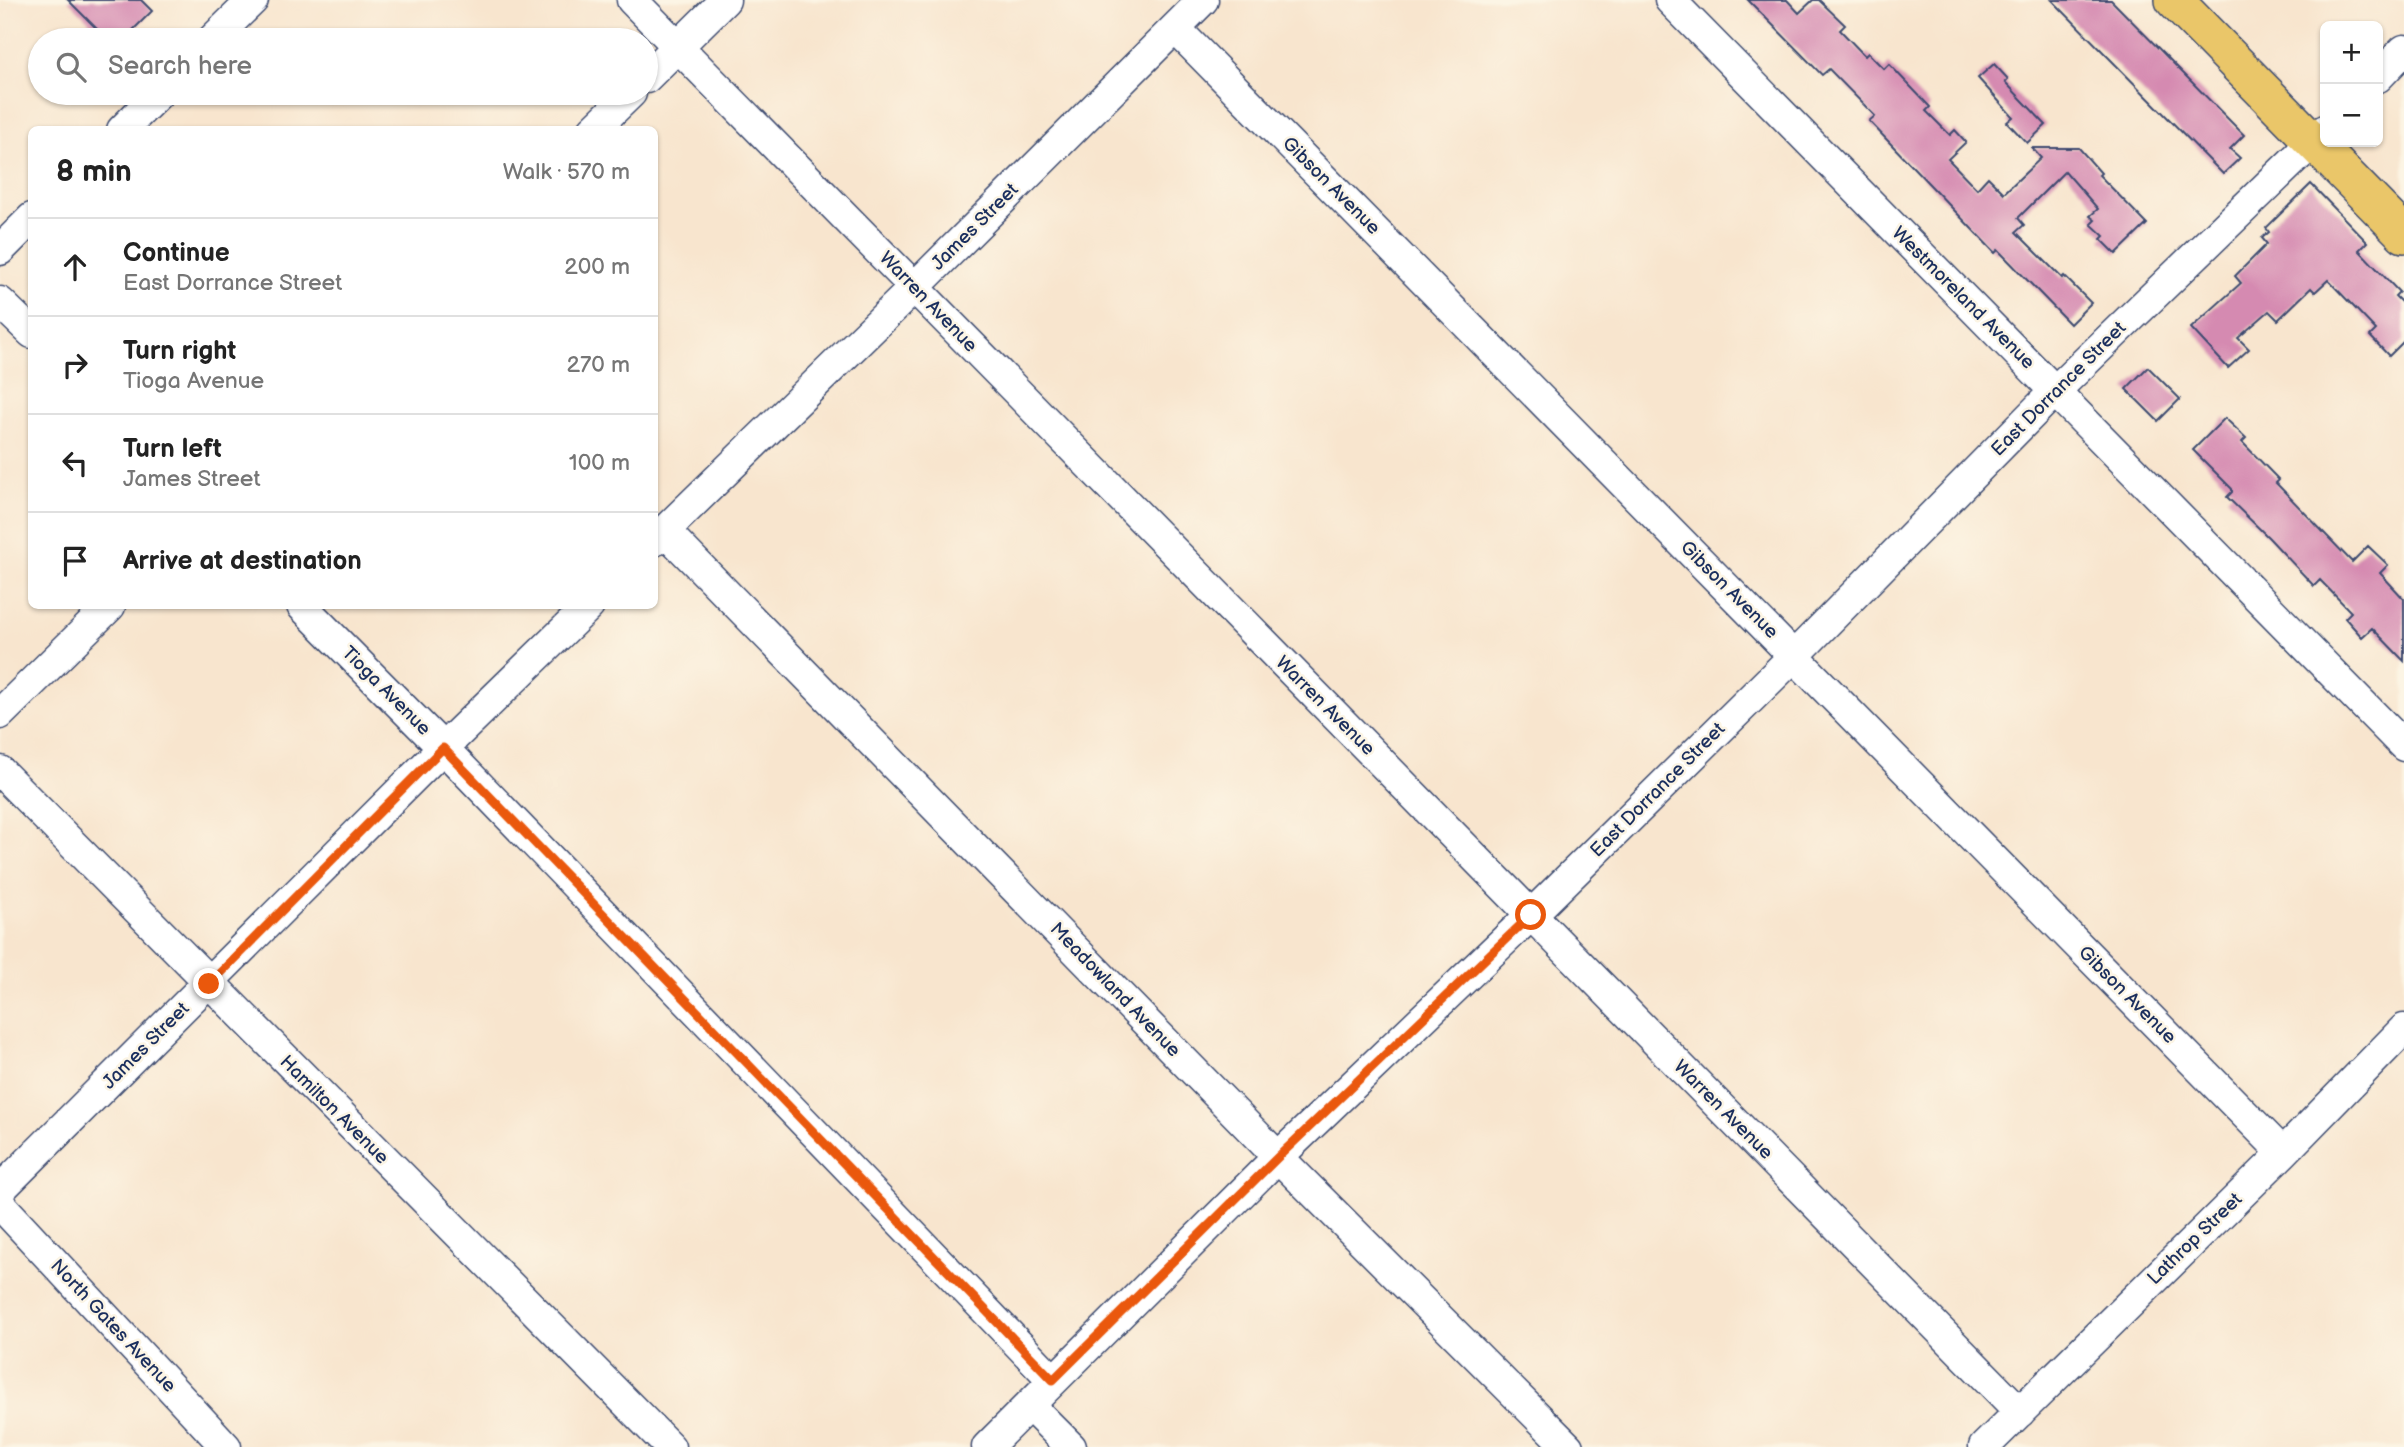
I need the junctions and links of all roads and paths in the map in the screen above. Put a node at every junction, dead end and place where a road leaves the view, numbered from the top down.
1 (253, 0) edge
2 (632, 0) edge
3 (725, 0) edge
4 (1203, 0) edge
5 (1670, 0) edge
6 (2174, 0) edge
7 (224, 28) edge
8 (1175, 28) junction
9 (678, 46) junction
10 (2404, 50) edge
11 (658, 66) edge
12 (2383, 72) edge
13 (147, 105) edge
14 (619, 105) edge
15 (125, 126) edge
16 (597, 126) edge
17 (2319, 136) edge
18 (28, 222) edge
19 (2404, 234) edge
20 (0, 250) edge
21 (914, 288) junction
22 (0, 302) edge
23 (28, 329) edge
24 (2055, 391) junction
25 (660, 536) edge
26 (107, 609) edge
27 (305, 609) edge
28 (586, 609) edge
29 (1794, 656) junction
30 (0, 714) edge
31 (2404, 746) edge
32 (443, 748) junction
33 (0, 771) edge
34 (1531, 915) junction
35 (209, 984) junction
36 (2404, 1029) edge
37 (2283, 1153) junction
38 (1278, 1157) junction
39 (0, 1190) edge
40 (0, 1204) edge
41 (1053, 1380) junction
42 (1029, 1405) junction
43 (2020, 1412) junction
44 (226, 1447) edge
45 (670, 1447) edge
46 (988, 1447) edge
47 (1071, 1447) edge
48 (1568, 1447) edge
49 (1984, 1447) edge

1 - 7 street
2 - 9 street, Warren Avenue
3 - 9 street
4 - 8 street, James Street
5 - 24 street, Westmoreland Avenue
6 - 17 main road
8 - 21 street, James Street
8 - 29 street, Gibson Avenue
9 - 11 street
9 - 21 street, Warren Avenue
10 - 12 street
13 - 15 street
14 - 16 street
17 - 19 main road
17 - 24 street, East Dorrance Street
18 - 20 street
21 - 25 street, James Street
21 - 34 street, Warren Avenue
22 - 23 street
24 - 29 street, East Dorrance Street
24 - 31 street, Westmoreland Avenue
25 - 38 street, Meadowland Avenue
26 - 30 street
27 - 32 street, Tioga Avenue
28 - 32 street, James Street
29 - 34 street, East Dorrance Street
29 - 37 street, Gibson Avenue
32 - 35 street, James Street
32 - 41 street, Tioga Avenue
33 - 35 street, Hamilton Avenue
34 - 38 street, East Dorrance Street
34 - 43 street, Warren Avenue
35 - 39 street, James Street
35 - 45 street, Hamilton Avenue
36 - 37 street, Lathrop Street
37 - 43 street, Lathrop Street
38 - 41 street, East Dorrance Street
38 - 48 street, Meadowland Avenue
40 - 44 street, North Gates Avenue
41 - 42 street, East Dorrance Street
42 - 46 street, East Dorrance Street
42 - 47 street
43 - 49 street, Lathrop Street

